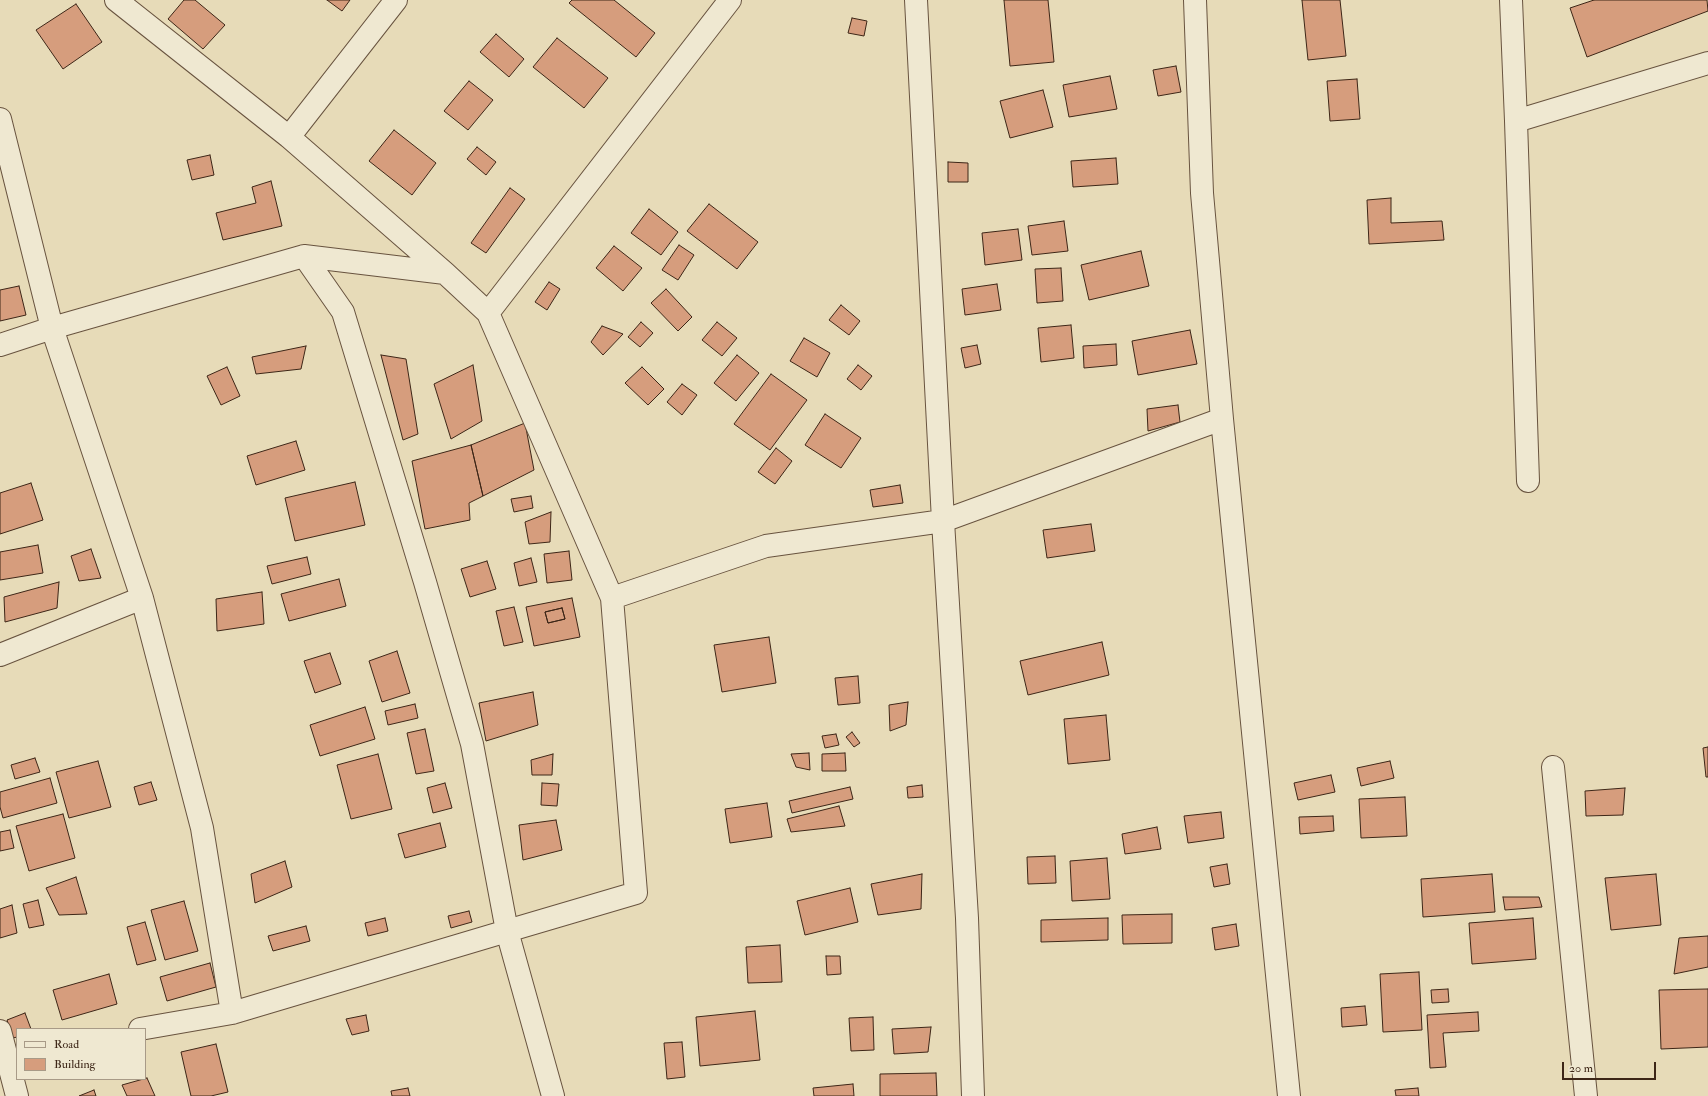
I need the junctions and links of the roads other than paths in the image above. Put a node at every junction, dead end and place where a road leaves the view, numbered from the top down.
1 (116, 0) edge
2 (396, 0) edge
3 (730, 0) edge
4 (916, 0) edge
5 (1195, 0) edge
6 (1511, 0) edge
7 (1708, 63) edge
8 (0, 119) edge
9 (1516, 121) junction
10 (289, 137) junction
11 (304, 256) junction
12 (445, 274) junction
13 (488, 313) junction
14 (52, 328) junction
15 (0, 344) edge
16 (1222, 419) junction
17 (1528, 481) dead end
18 (943, 521) junction
19 (142, 598) junction
20 (612, 598) junction
21 (0, 655) edge
22 (1553, 766) dead end
23 (507, 931) junction
24 (232, 1013) junction
25 (146, 1028) edge
26 (0, 1031) edge
27 (8, 1053) edge
28 (17, 1096) edge
29 (553, 1096) edge
30 (973, 1096) edge
31 (1289, 1096) edge
32 (1586, 1096) edge

1 - 10 street
2 - 10 street
3 - 13 street
4 - 18 street
5 - 16 street
6 - 9 street
7 - 9 street
8 - 14 street
9 - 17 street
10 - 12 street
11 - 12 street
11 - 14 street
11 - 23 street
12 - 13 street
13 - 20 street
14 - 15 street
14 - 19 street
16 - 18 street
16 - 31 street
18 - 20 street
18 - 30 street
19 - 21 street
19 - 24 street
20 - 23 street
22 - 32 street
23 - 24 street
23 - 29 street
24 - 25 street
26 - 27 street
27 - 28 street

